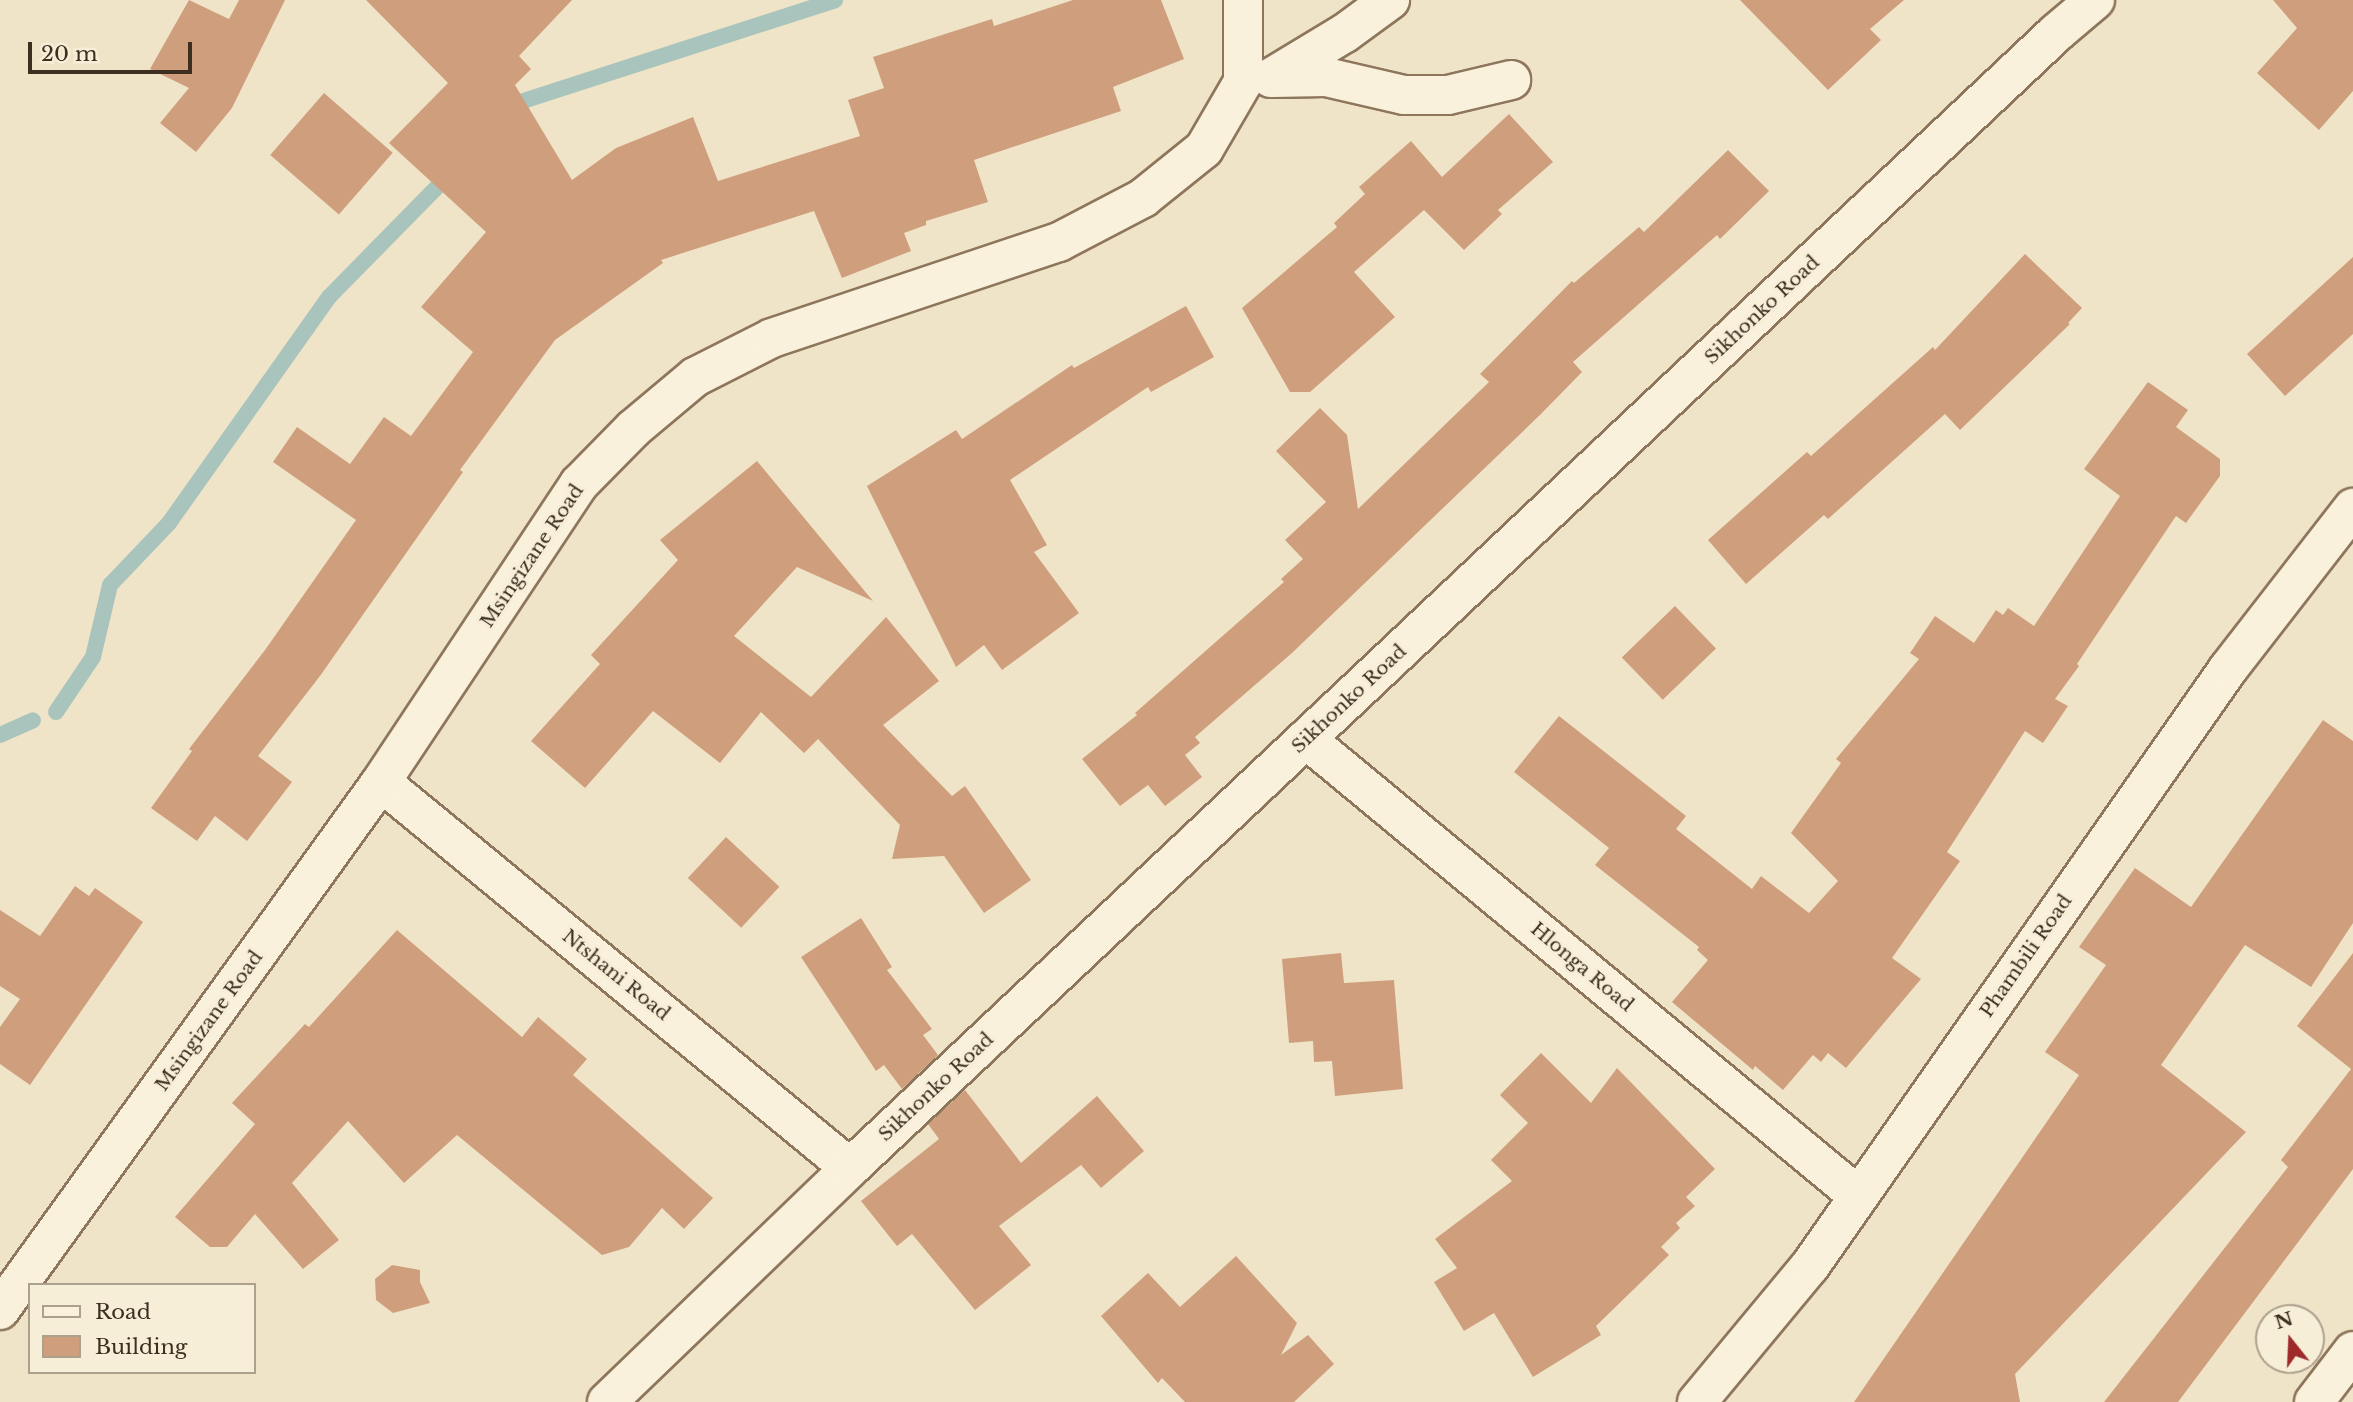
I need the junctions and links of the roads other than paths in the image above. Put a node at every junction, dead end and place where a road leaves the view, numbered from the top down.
1 (1243, 0) edge
2 (1390, 0) edge
3 (2095, 0) edge
4 (1257, 80) junction
5 (1511, 80) dead end
6 (2353, 508) edge
7 (1306, 739) junction
8 (381, 782) junction
9 (850, 1168) junction
10 (1857, 1195) junction
11 (0, 1310) edge
12 (2353, 1351) edge
13 (607, 1402) edge
14 (1697, 1402) edge
15 (2314, 1402) edge

1 - 4 street, Msingizane Road
2 - 4 street
3 - 7 street, Sikhonko Road
4 - 5 street
4 - 8 street, Msingizane Road
6 - 10 street, Phambili Road
7 - 9 street, Sikhonko Road
7 - 10 street, Hlonga Road
8 - 9 street, Ntshani Road
8 - 11 street, Msingizane Road
9 - 13 street, Sikhonko Road
10 - 14 street, Phambili Road
12 - 15 street

